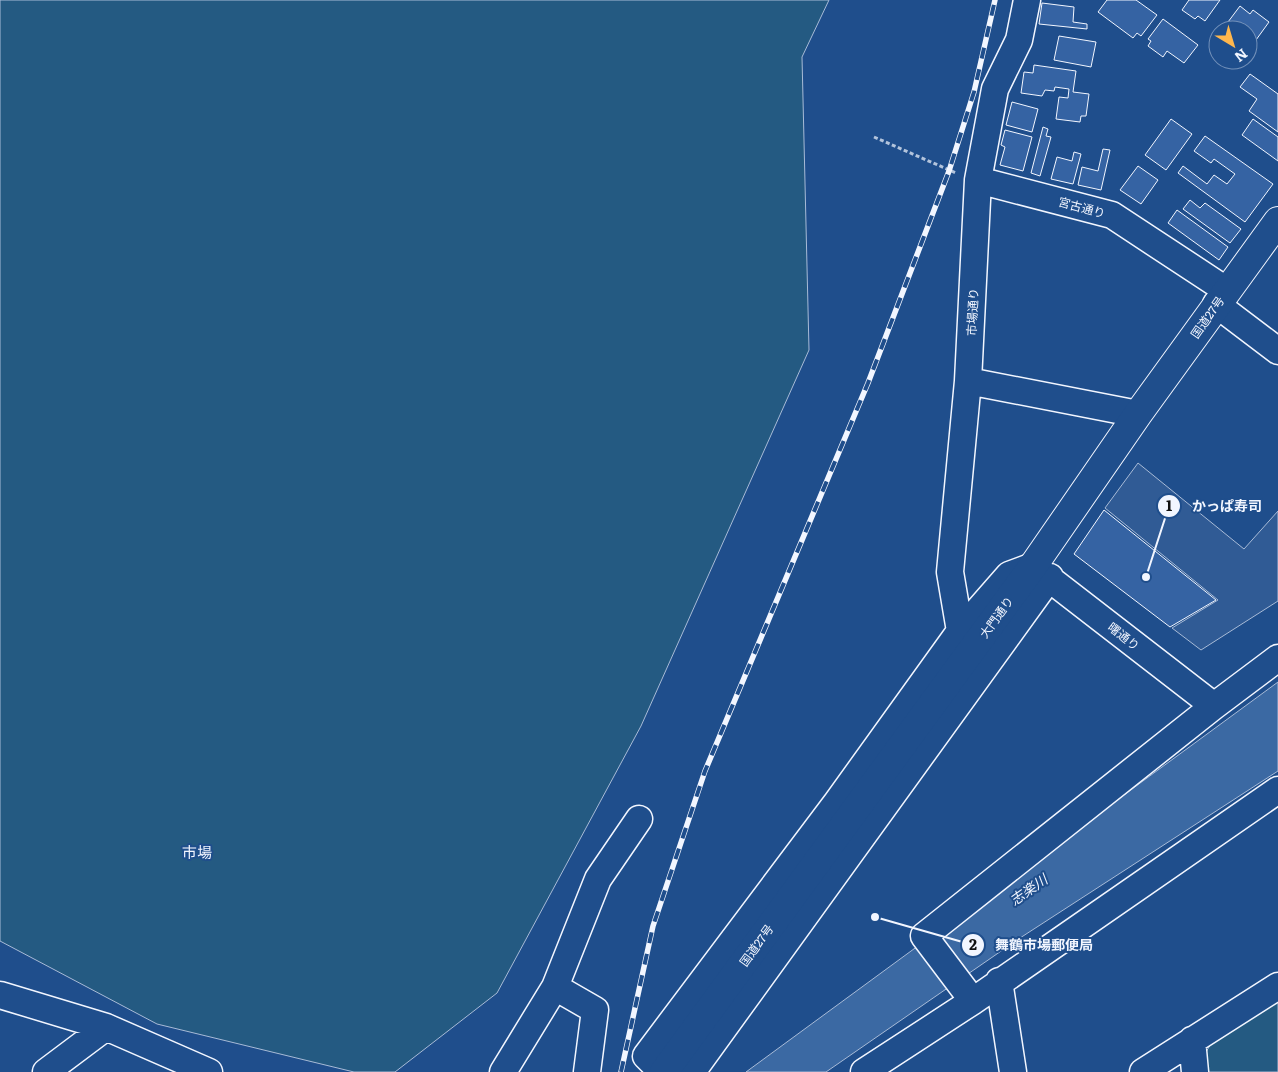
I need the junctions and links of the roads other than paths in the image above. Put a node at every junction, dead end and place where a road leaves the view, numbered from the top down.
1 (1027, 0) edge
2 (978, 180) junction
3 (1278, 222) edge
4 (1221, 297) junction
5 (1278, 351) edge
6 (968, 380) junction
7 (1138, 414) junction
8 (1041, 572) junction
9 (960, 631) junction
10 (1278, 658) edge
11 (1214, 706) junction
12 (1278, 790) edge
13 (848, 817) joint
14 (639, 819) dead end
15 (999, 981) junction
16 (1278, 986) edge
17 (555, 987) junction
18 (0, 994) edge
19 (973, 1001) junction
20 (106, 1027) junction
21 (1192, 1040) junction
22 (46, 1072) edge
23 (208, 1072) edge
24 (504, 1072) edge
25 (587, 1072) edge
26 (663, 1072) edge
27 (692, 1072) edge
28 (864, 1072) edge
29 (1013, 1072) edge
30 (1143, 1072) edge
31 (1195, 1072) edge

1 - 2 street, 市場通り
2 - 4 street, 宮古通り
2 - 6 street, 市場通り
3 - 4 highway, 国道27号
4 - 5 street, 宮古通り
4 - 7 highway, 国道27号
6 - 7 street
6 - 9 street, 市場通り
7 - 8 highway, 大門通り
8 - 9 street
8 - 11 street, 曙通り
8 - 13 highway, 大門通り
8 - 27 street
9 - 26 street
10 - 11 street
11 - 19 street
12 - 15 street
13 - 26 highway, 国道27号
14 - 17 street
15 - 19 street
15 - 29 street
16 - 21 street
17 - 24 street
17 - 25 street
18 - 20 street
19 - 28 street
20 - 22 street
20 - 23 street
21 - 30 street
21 - 31 street

